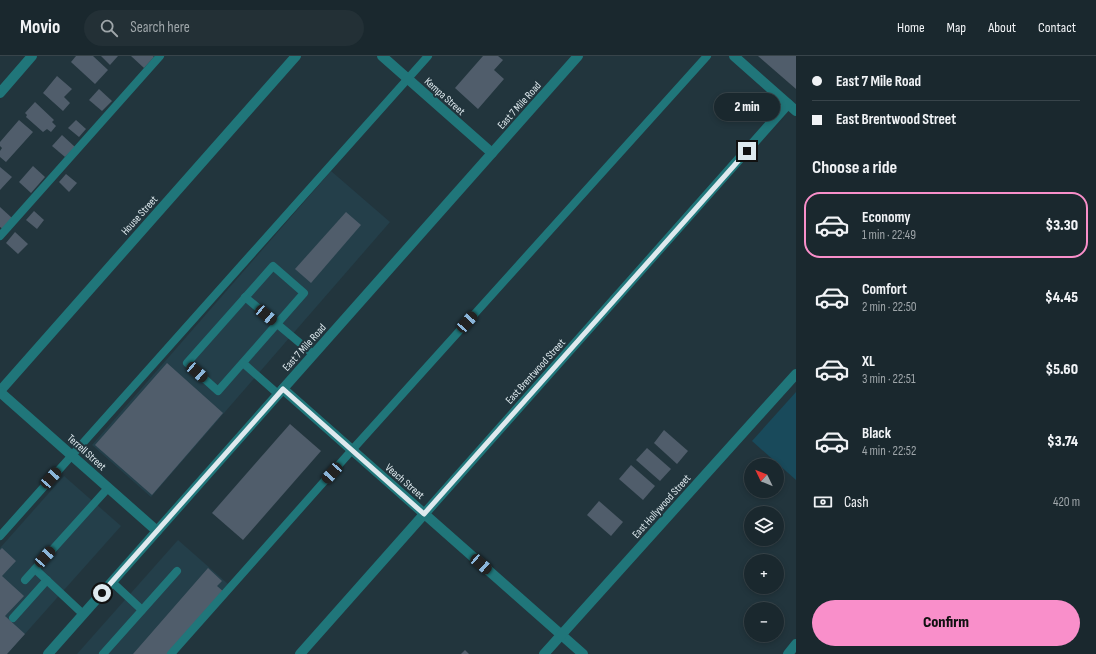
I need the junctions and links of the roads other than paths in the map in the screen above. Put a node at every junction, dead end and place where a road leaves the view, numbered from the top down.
1 (32, 56) edge
2 (160, 56) edge
3 (296, 56) edge
4 (382, 56) edge
5 (428, 56) edge
6 (578, 56) edge
7 (707, 56) edge
8 (734, 56) edge
9 (408, 79) junction
10 (1, 88) edge
11 (792, 108) edge
12 (492, 153) junction
13 (0, 236) edge
14 (245, 297) junction
15 (277, 324) junction
16 (313, 354) junction
17 (243, 363) junction
18 (796, 374) edge
19 (0, 391) edge
20 (280, 392) junction
21 (352, 450) junction
22 (72, 455) junction
23 (108, 488) junction
24 (424, 514) junction
25 (157, 531) junction
26 (0, 536) edge
27 (35, 569) junction
28 (177, 571) dead end
29 (25, 580) dead end
30 (47, 580) junction
31 (112, 582) junction
32 (142, 610) junction
33 (83, 614) junction
34 (12, 618) dead end
35 (561, 634) junction
36 (796, 644) edge
37 (48, 654) edge
38 (103, 654) edge
39 (171, 654) edge
40 (300, 654) edge
41 (544, 654) edge
42 (584, 654) edge
43 (788, 654) edge

1 - 10 street
2 - 13 lane
3 - 19 street, House Street
4 - 9 street, Kempa Street
5 - 9 lane
6 - 12 street, East 7 Mile Road
7 - 21 lane
8 - 11 street
9 - 12 street, Kempa Street
9 - 22 lane
11 - 24 street, East Brentwood Street
12 - 16 street, East 7 Mile Road
14 - 15 lane
14 - 15 lane
14 - 17 lane
15 - 16 lane
15 - 17 lane
16 - 20 street, East 7 Mile Road
17 - 20 lane
18 - 35 street, East Hollywood Street
19 - 22 street, Terrell Street
20 - 21 street, Veach Street
20 - 25 street, East 7 Mile Road
21 - 24 street, Veach Street
21 - 39 lane
22 - 23 street, Terrell Street
22 - 26 lane
23 - 25 street, Terrell Street
23 - 27 lane
24 - 35 street, Veach Street
24 - 40 street, East Brentwood Street
25 - 31 street, East 7 Mile Road
27 - 29 lane
27 - 30 lane
28 - 32 lane
30 - 33 lane
30 - 34 lane
31 - 32 lane
31 - 33 street, East 7 Mile Road
32 - 38 lane
33 - 37 street, East 7 Mile Road
35 - 41 street, East Hollywood Street
35 - 42 street, Veach Street
36 - 43 street

